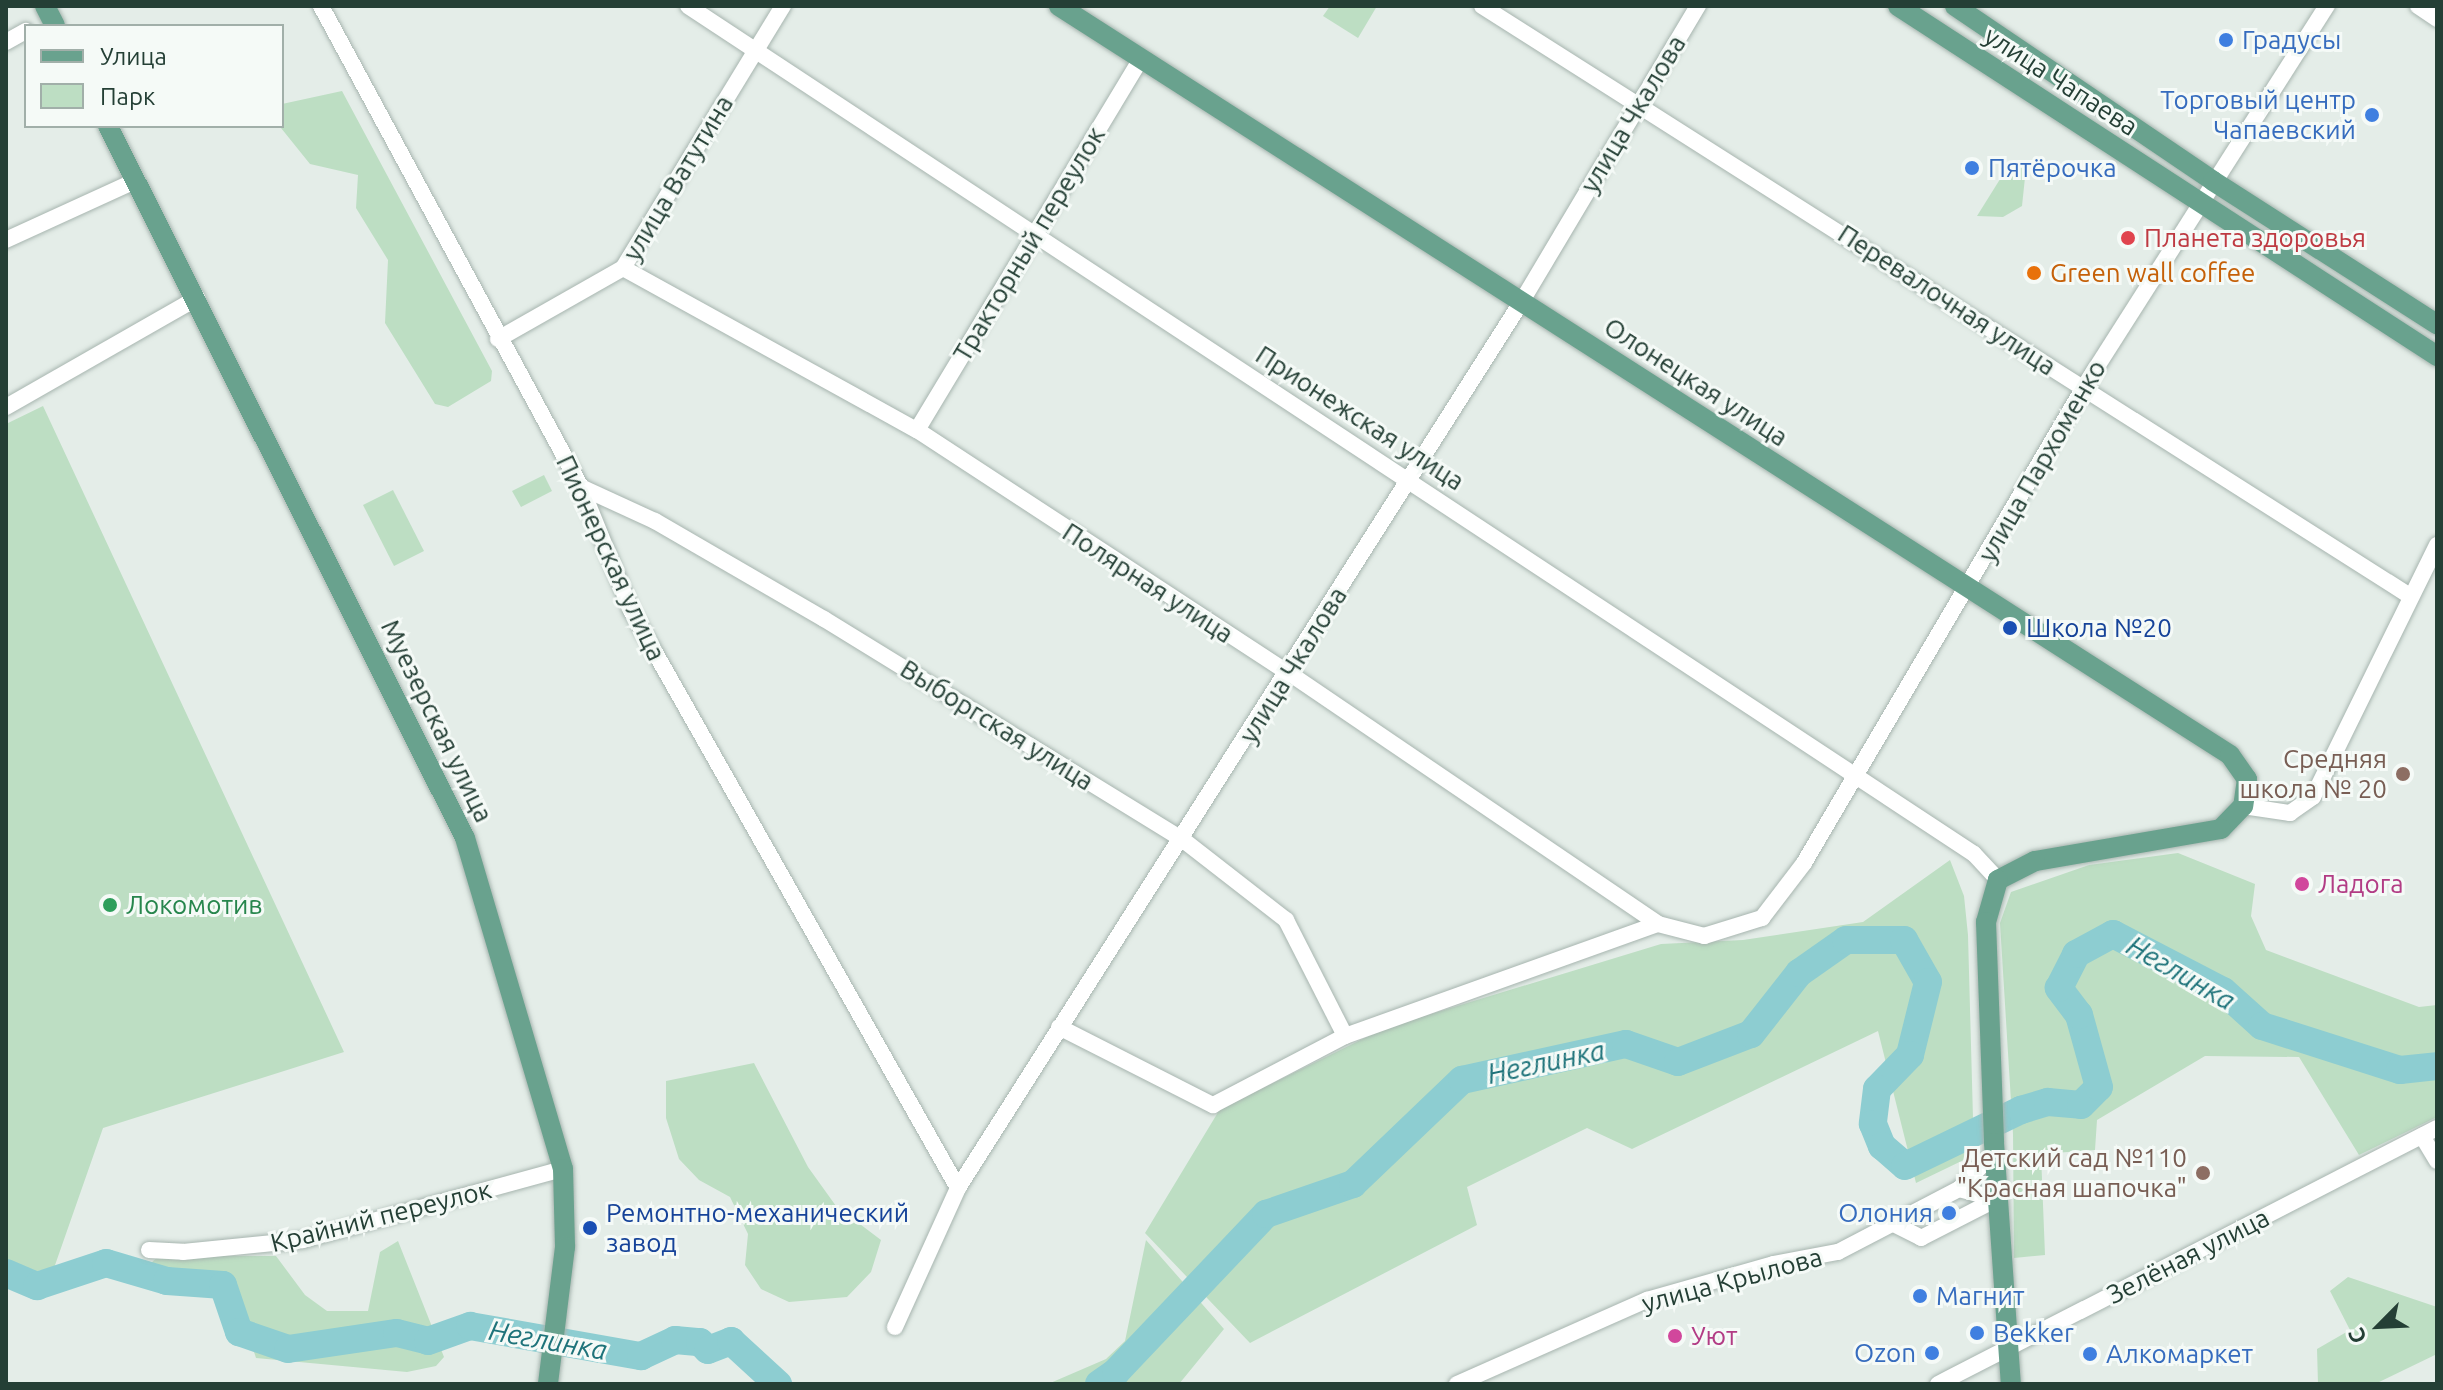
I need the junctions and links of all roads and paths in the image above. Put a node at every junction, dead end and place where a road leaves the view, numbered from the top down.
1 (321, 6) edge
2 (688, 6) edge
3 (783, 6) edge
4 (1059, 6) edge
5 (1482, 6) edge
6 (1698, 6) edge
7 (1898, 6) edge
8 (1955, 6) edge
9 (2327, 6) edge
10 (2418, 6) edge
11 (2437, 19) edge
12 (24, 32) edge
13 (6, 42) edge
14 (755, 51) junction
15 (1141, 58) junction
16 (1640, 104) junction
17 (109, 128) edge
18 (137, 180) junction
19 (2213, 181) junction
20 (2199, 203) junction
21 (1032, 237) junction
22 (6, 240) edge
23 (623, 268) junction
24 (197, 298) junction
25 (1522, 301) junction
26 (2437, 324) edge
27 (498, 339) junction
28 (2437, 356) edge
29 (2084, 387) junction
30 (6, 407) edge
31 (917, 430) junction
32 (1409, 480) junction
33 (581, 487) junction
34 (2437, 545) edge
35 (1968, 589) junction
36 (2410, 596) junction
37 (1289, 673) junction
38 (1856, 776) junction
39 (2243, 806) junction
40 (1182, 839) junction
41 (1998, 880) junction
42 (1658, 924) junction
43 (1059, 1027) junction
44 (1345, 1036) junction
45 (2429, 1132) edge
46 (1994, 1148) junction
47 (2437, 1161) edge
48 (563, 1169) junction
49 (958, 1188) junction
50 (1959, 1189) junction
51 (1997, 1199) junction
52 (1892, 1223) junction
53 (149, 1250) dead end
54 (895, 1327) dead end
55 (2007, 1349) junction
56 (548, 1384) edge
57 (1457, 1384) edge
58 (1938, 1384) edge
59 (2011, 1384) edge

1 - 27 street, Пионерская улица
2 - 14 street, Прионежская улица
3 - 14 street, улица Ватутина
4 - 15 main road, Олонецкая улица
5 - 16 street, Перевалочная улица
6 - 16 street, улица Чкалова
7 - 20 main road, улица Чапаева
8 - 19 main road, улица Чапаева
9 - 19 street, улица Пархоменко
10 - 11 street
12 - 13 street
14 - 21 street, Прионежская улица
14 - 23 street, улица Ватутина
15 - 21 street, Тракторный переулок
15 - 25 main road, Олонецкая улица
16 - 25 street, улица Чкалова
16 - 29 street, Перевалочная улица
17 - 18 main road, Муезерская улица
18 - 22 street
18 - 24 main road, Муезерская улица
19 - 20 street, улица Пархоменко
19 - 26 main road, улица Чапаева
20 - 28 main road, улица Чапаева
20 - 29 street, улица Пархоменко
21 - 31 street, Тракторный переулок
21 - 32 street, Прионежская улица
23 - 27 street, улица Ватутина
23 - 31 street, Полярная улица
24 - 30 street
24 - 48 main road, Муезерская улица
25 - 32 street, улица Чкалова
25 - 35 main road, Олонецкая улица
27 - 33 street, Пионерская улица
29 - 35 street, улица Пархоменко
29 - 36 street, Перевалочная улица
31 - 37 street, Полярная улица
32 - 37 street, улица Чкалова
32 - 38 street, Прионежская улица
33 - 40 street, Выборгская улица
33 - 49 street, Пионерская улица
34 - 36 street
35 - 38 street, улица Пархоменко
35 - 39 main road, Олонецкая улица
36 - 39 street
37 - 40 street, улица Чкалова
37 - 42 street, Полярная улица
38 - 41 street, Прионежская улица
38 - 42 street, улица Пархоменко
39 - 41 main road
40 - 43 street, улица Чкалова
40 - 44 street, Выборгская улица
41 - 46 main road
42 - 44 street
43 - 44 street
43 - 49 street, улица Чкалова
45 - 47 street
45 - 55 street, Зелёная улица
46 - 50 street, улица Крылова
46 - 51 main road
48 - 53 street, Крайний переулок
48 - 56 main road, Муезерская улица
49 - 54 street, улица Чкалова
50 - 51 street
50 - 52 street, улица Крылова
51 - 52 street
51 - 55 main road
52 - 57 street, улица Крылова
55 - 58 street, Зелёная улица
55 - 59 main road

